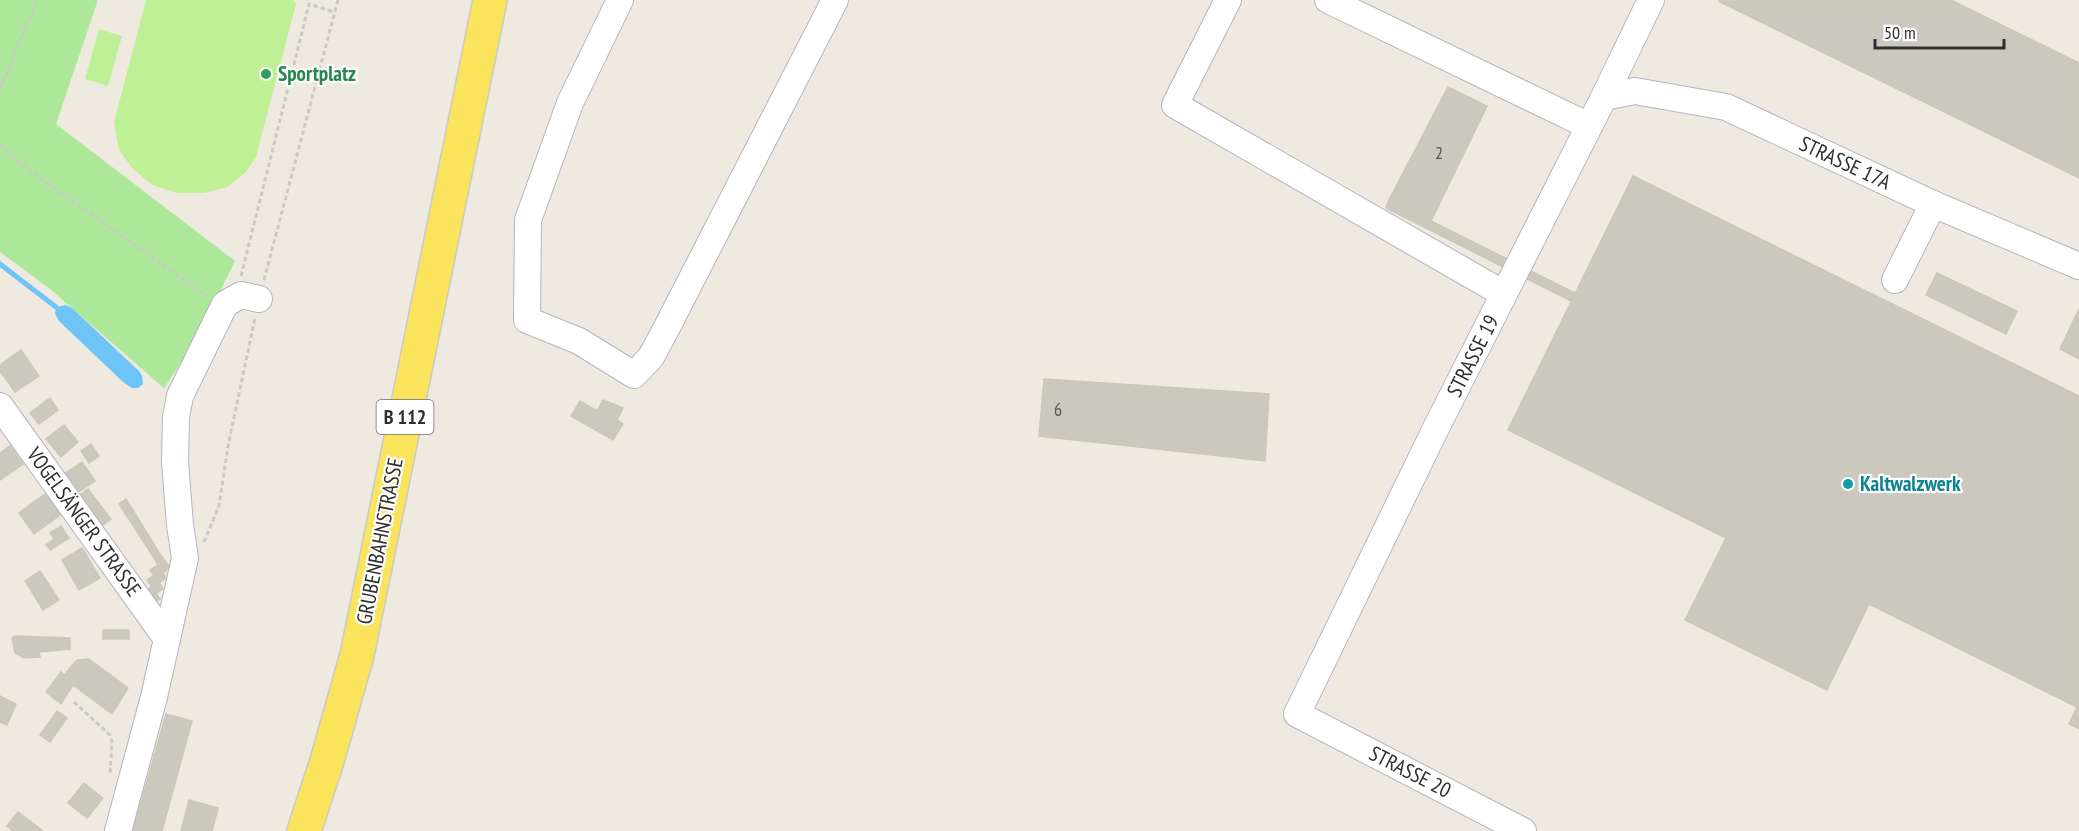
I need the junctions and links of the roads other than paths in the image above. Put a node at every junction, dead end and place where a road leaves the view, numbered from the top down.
1 (490, 0) edge
2 (620, 0) edge
3 (835, 0) edge
4 (1228, 0) edge
5 (1328, 0) edge
6 (1651, 0) edge
7 (1604, 97) junction
8 (1589, 126) junction
9 (1933, 204) junction
10 (2079, 266) edge
11 (1895, 280) dead end
12 (1504, 294) junction
13 (241, 300) road end
14 (0, 406) edge
15 (167, 639) junction
16 (1297, 714) joint
17 (118, 831) edge
18 (304, 831) edge
19 (1523, 831) edge

1 - 18 main road, GRUBENBAHNSTRASSE / B 112
2 - 3 street
4 - 12 street
5 - 8 street
6 - 7 street, STRASSE 19
7 - 8 street, STRASSE 19
7 - 9 street, STRASSE 17A
8 - 12 street, STRASSE 19
9 - 10 street, STRASSE 17A
9 - 11 street
12 - 16 street, STRASSE 19
13 - 15 street
14 - 15 street, VOGELSÄNGER STRASSE
15 - 17 street
16 - 19 street, STRASSE 20

